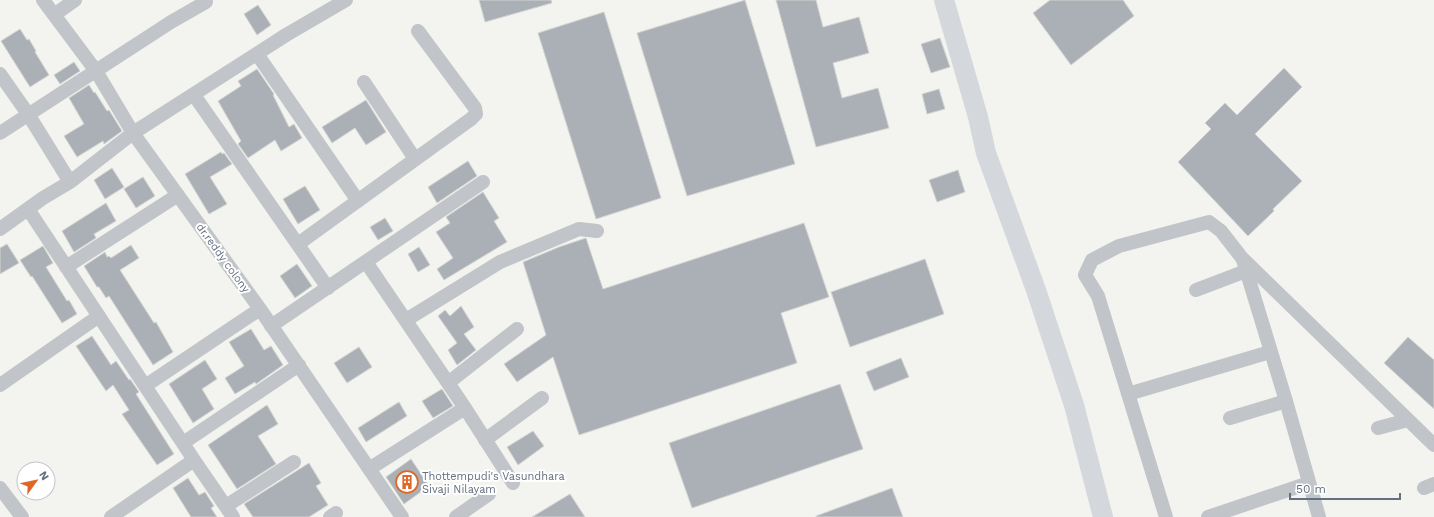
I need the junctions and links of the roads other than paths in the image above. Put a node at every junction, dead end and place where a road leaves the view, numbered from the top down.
1 (43, 0) edge
2 (75, 0) edge
3 (346, 0) edge
4 (944, 0) edge
5 (206, 2) dead end
6 (54, 15) junction
7 (418, 31) dead end
8 (257, 54) junction
9 (96, 71) junction
10 (0, 74) edge
11 (364, 82) dead end
12 (194, 95) junction
13 (28, 114) junction
14 (0, 133) edge
15 (133, 133) junction
16 (415, 159) junction
17 (70, 182) junction
18 (483, 182) dead end
19 (178, 195) junction
20 (358, 201) junction
21 (28, 209) junction
22 (0, 229) edge
23 (598, 231) dead end
24 (298, 244) junction
25 (366, 262) junction
26 (1244, 264) junction
27 (66, 267) junction
28 (328, 288) junction
29 (1196, 290) dead end
30 (260, 309) junction
31 (99, 316) junction
32 (406, 320) junction
33 (271, 326) junction
34 (517, 329) dead end
35 (1270, 352) junction
36 (299, 365) junction
37 (448, 383) junction
38 (0, 385) edge
39 (145, 386) junction
40 (1128, 394) junction
41 (542, 398) dead end
42 (1286, 401) junction
43 (465, 408) junction
44 (1230, 418) dead end
45 (1408, 420) junction
46 (1378, 428) dead end
47 (486, 440) junction
48 (183, 444) junction
49 (1434, 445) edge
50 (194, 460) junction
51 (294, 462) dead end
52 (369, 468) junction
53 (1309, 482) junction
54 (513, 483) dead end
55 (0, 488) edge
56 (489, 494) dead end
57 (230, 512) edge
58 (22, 517) edge
59 (111, 517) edge
60 (402, 517) edge
61 (456, 517) edge
62 (1104, 517) edge
63 (1166, 517) edge
64 (1208, 517) edge
65 (1319, 517) edge

1 - 6 street, dr.reddy colony
2 - 6 street
3 - 8 street
4 - 62 street
5 - 9 street
6 - 9 street, dr.reddy colony
7 - 16 street
8 - 12 street
8 - 20 street
9 - 13 street
9 - 15 street, dr.reddy colony
10 - 13 street
11 - 16 street
12 - 15 street
12 - 24 street
13 - 14 street
13 - 17 street
15 - 17 street
15 - 19 street, dr.reddy colony
16 - 20 street
17 - 21 street
18 - 25 street
19 - 27 street
19 - 30 street, dr.reddy colony
20 - 24 street
21 - 22 street
21 - 27 street
23 - 32 street
24 - 28 street
25 - 28 street
25 - 32 street
26 - 29 street
26 - 35 street
26 - 40 street
26 - 45 street
27 - 31 street
28 - 33 street
30 - 33 street, dr.reddy colony
30 - 39 street
31 - 38 street
31 - 39 street
32 - 37 street
33 - 36 street, dr.reddy colony
34 - 37 street
35 - 40 street
35 - 42 street
36 - 48 street
36 - 52 street, dr.reddy colony
37 - 43 street
39 - 48 street
40 - 63 street
41 - 47 street
42 - 44 street
42 - 53 street
43 - 47 street
43 - 52 street
45 - 46 street
45 - 49 street
47 - 54 street
48 - 50 street
50 - 57 street
50 - 59 street
51 - 57 street
52 - 60 street, dr.reddy colony
53 - 64 street
53 - 65 street
55 - 58 street
56 - 61 street

